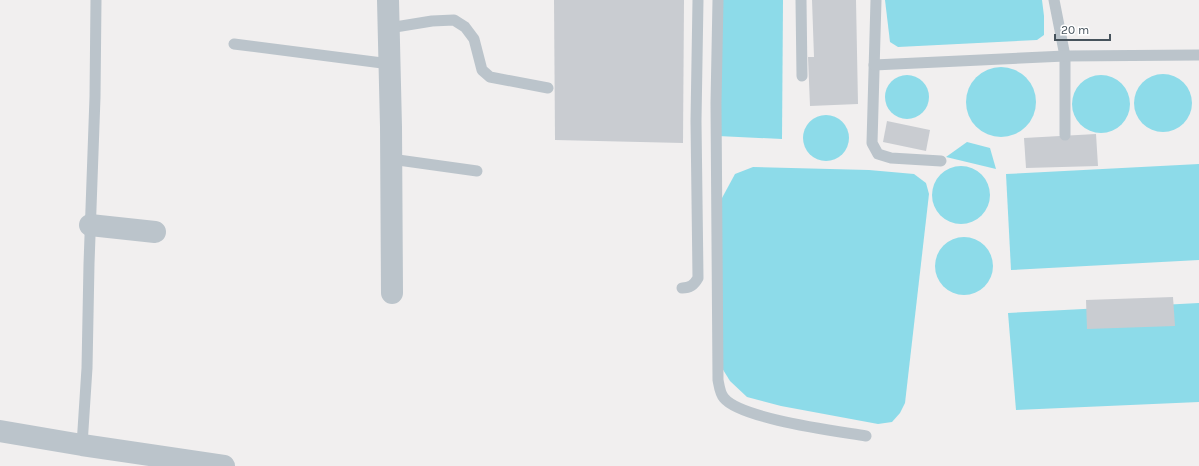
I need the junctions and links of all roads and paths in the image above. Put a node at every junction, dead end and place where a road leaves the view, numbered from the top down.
1 (96, 0) edge
2 (388, 0) edge
3 (698, 0) edge
4 (718, 0) edge
5 (801, 0) edge
6 (876, 0) edge
7 (1054, 0) edge
8 (388, 28) junction
9 (234, 44) dead end
10 (1199, 55) edge
11 (1065, 56) junction
12 (390, 64) junction
13 (874, 65) junction
14 (802, 76) dead end
15 (548, 88) dead end
16 (1065, 135) dead end
17 (391, 159) junction
18 (941, 161) dead end
19 (477, 171) dead end
20 (90, 225) junction
21 (155, 232) dead end
22 (682, 288) dead end
23 (392, 293) dead end
24 (0, 431) edge
25 (866, 436) dead end
26 (82, 445) junction
27 (171, 462) edge
28 (224, 466) edge

1 - 20 lane
2 - 8 street
3 - 22 lane
4 - 25 lane
5 - 14 lane
6 - 13 lane
7 - 11 lane
8 - 12 street
8 - 15 lane
9 - 12 lane
10 - 11 lane
11 - 13 lane
11 - 16 lane
12 - 17 street
13 - 18 lane
17 - 19 lane
17 - 23 street
20 - 21 street
20 - 26 lane
24 - 26 street
26 - 27 street
27 - 28 street

